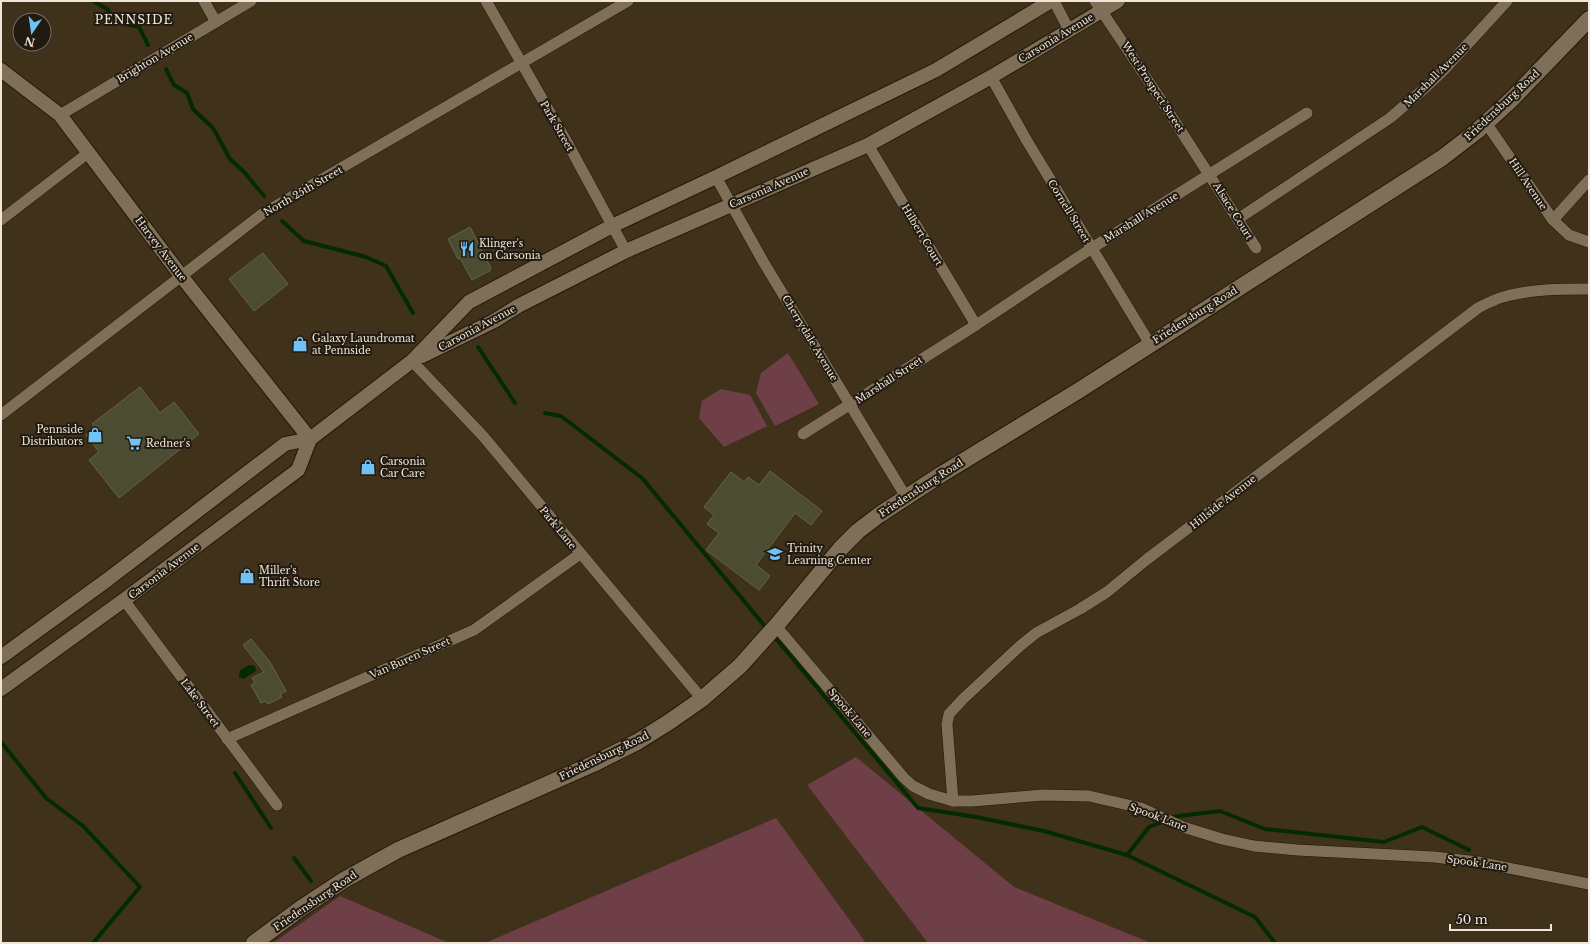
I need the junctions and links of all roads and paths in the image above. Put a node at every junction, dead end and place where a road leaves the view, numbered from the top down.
1 (204, 1) edge
2 (251, 1) edge
3 (486, 1) edge
4 (628, 1) edge
5 (1051, 1) edge
6 (1054, 1) edge
7 (1118, 1) edge
8 (1507, 1) edge
9 (1098, 6) edge
10 (1589, 19) edge
11 (216, 22) junction
12 (1069, 30) junction
13 (520, 63) junction
14 (1, 70) edge
15 (991, 77) junction
16 (1307, 112) dead end
17 (60, 115) junction
18 (1486, 123) junction
19 (868, 145) junction
20 (88, 154) junction
21 (1209, 174) junction
22 (716, 177) junction
23 (1589, 180) edge
24 (731, 205) junction
25 (1238, 219) junction
26 (1, 220) edge
27 (1553, 220) junction
28 (612, 226) junction
29 (1589, 242) edge
30 (1092, 248) junction
31 (1256, 248) dead end
32 (626, 251) junction
33 (182, 276) junction
34 (1589, 290) edge
35 (976, 325) junction
36 (1150, 344) junction
37 (412, 360) junction
38 (851, 405) junction
39 (1, 415) edge
40 (803, 434) dead end
41 (310, 439) junction
42 (906, 497) junction
43 (580, 554) junction
44 (124, 600) junction
45 (776, 626) junction
46 (1, 657) edge
47 (1, 689) edge
48 (702, 699) junction
49 (227, 739) junction
50 (953, 801) junction
51 (277, 805) dead end
52 (1589, 884) edge
53 (254, 943) edge

1 - 11 street
2 - 11 street, Brighton Avenue
3 - 13 street, Park Street
4 - 13 street, North 25th Street
5 - 22 street, Carsonia Avenue
6 - 12 street
7 - 9 street, Carsonia Avenue
8 - 25 street, Marshall Avenue
9 - 12 street, Carsonia Avenue
9 - 21 street, West Prospect Street
10 - 18 main road, Friedensburg Road
11 - 17 street, Brighton Avenue
12 - 15 street, Carsonia Avenue
13 - 28 street, Park Street
13 - 33 street, North 25th Street
14 - 17 street, Harvey Avenue
15 - 19 street, Carsonia Avenue
15 - 30 street, Cornell Street
16 - 21 street, Marshall Avenue
17 - 20 street, Harvey Avenue
18 - 27 street, Hill Avenue
18 - 36 main road, Friedensburg Road
19 - 24 street, Carsonia Avenue
19 - 35 street, Hilbert Court
20 - 26 street
20 - 33 street, Harvey Avenue
21 - 25 street, Alsace Court
21 - 30 street, Marshall Avenue
22 - 24 street, Cherrydale Avenue
22 - 28 street, Carsonia Avenue
23 - 27 street, Hill Avenue
24 - 32 street, Carsonia Avenue
24 - 38 street, Cherrydale Avenue
25 - 31 street, Alsace Court
27 - 29 street
28 - 32 street, Park Street
28 - 37 street, Carsonia Avenue
30 - 35 street, Marshall Avenue
30 - 36 street, Cornell Street
32 - 37 street, Carsonia Avenue
33 - 39 street, North 25th Street
33 - 41 street, Harvey Avenue
34 - 50 street, Hillside Avenue
35 - 38 street, Marshall Street
36 - 42 main road, Friedensburg Road
37 - 41 street, Carsonia Avenue
37 - 43 street, Park Lane
38 - 40 street, Marshall Street
38 - 42 street, Cherrydale Avenue
41 - 44 street, Carsonia Avenue
41 - 46 street, Carsonia Avenue
42 - 45 main road, Friedensburg Road
43 - 48 street, Park Lane
43 - 49 street, Van Buren Street
44 - 47 street, Carsonia Avenue
44 - 49 street, Lake Street
45 - 48 main road, Friedensburg Road
45 - 50 street, Spook Lane
48 - 53 main road, Friedensburg Road
49 - 51 street, Lake Street
50 - 52 street, Spook Lane

